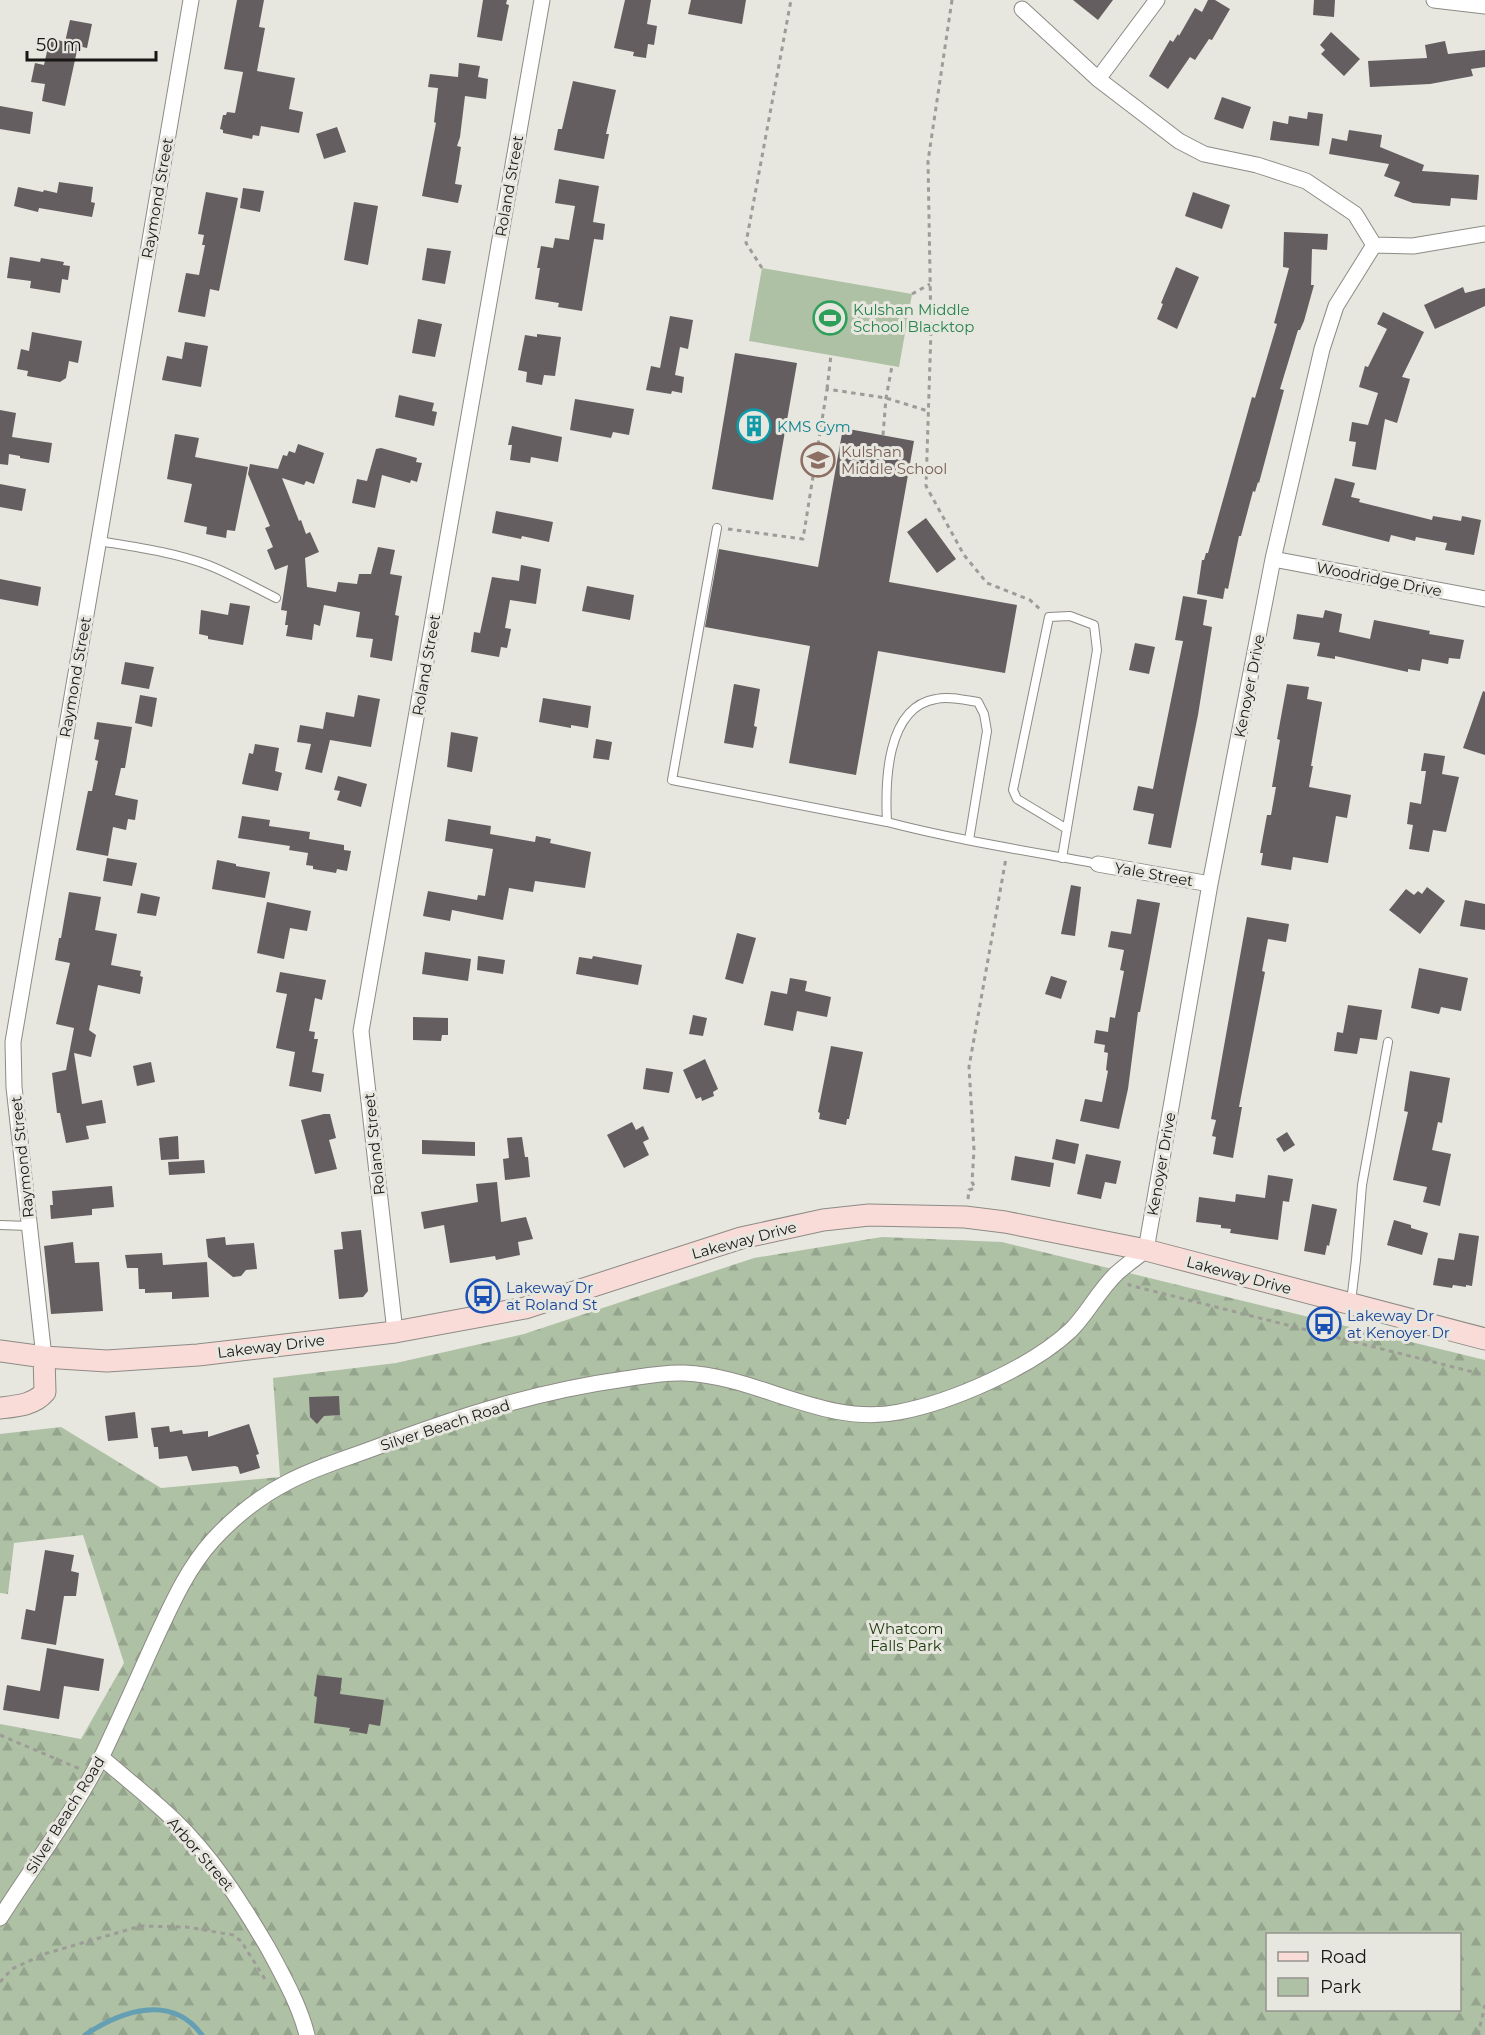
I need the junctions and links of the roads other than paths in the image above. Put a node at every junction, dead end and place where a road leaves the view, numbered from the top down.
1 (191, 0) edge
2 (542, 0) edge
3 (1157, 0) edge
4 (1434, 0) edge
5 (1485, 6) edge
6 (1022, 9) dead end
7 (1098, 79) junction
8 (1485, 234) edge
9 (1374, 245) junction
10 (717, 528) road end
11 (99, 541) junction
12 (1273, 559) junction
13 (276, 598) dead end
14 (1485, 599) edge
15 (887, 822) junction
16 (1067, 829) junction
17 (969, 840) junction
18 (1062, 858) junction
19 (1098, 864) joint
20 (1210, 884) junction
21 (1388, 1042) dead end
22 (7, 1086) edge
23 (0, 1225) edge
24 (29, 1226) junction
25 (1146, 1250) junction
26 (1350, 1304) junction
27 (394, 1332) junction
28 (1485, 1339) edge
29 (0, 1351) edge
30 (44, 1357) junction
31 (0, 1408) edge
32 (101, 1757) junction
33 (0, 1918) edge
34 (307, 2035) edge

1 - 11 street, Raymond Street
2 - 27 street, Roland Street
3 - 7 street
4 - 5 street
6 - 7 street
7 - 9 street
8 - 9 street
9 - 12 street, Kenoyer Drive
10 - 15 lane
11 - 13 lane
11 - 22 street, Raymond Street
12 - 14 street, Woodridge Drive
12 - 20 street, Kenoyer Drive
15 - 17 lane
15 - 17 lane
16 - 16 lane
16 - 18 lane
17 - 18 lane
18 - 19 lane
19 - 20 street, Yale Street
20 - 25 street, Kenoyer Drive
21 - 26 lane
22 - 24 street, Raymond Street
23 - 24 lane
24 - 30 street, Raymond Street
25 - 26 main road, Lakeway Drive
25 - 27 main road, Lakeway Drive
25 - 32 street, Silver Beach Road
26 - 28 main road, Lakeway Drive
27 - 30 main road, Lakeway Drive
29 - 30 main road, Lakeway Drive
30 - 31 main road
32 - 33 street, Silver Beach Road
32 - 34 street, Arbor Street

